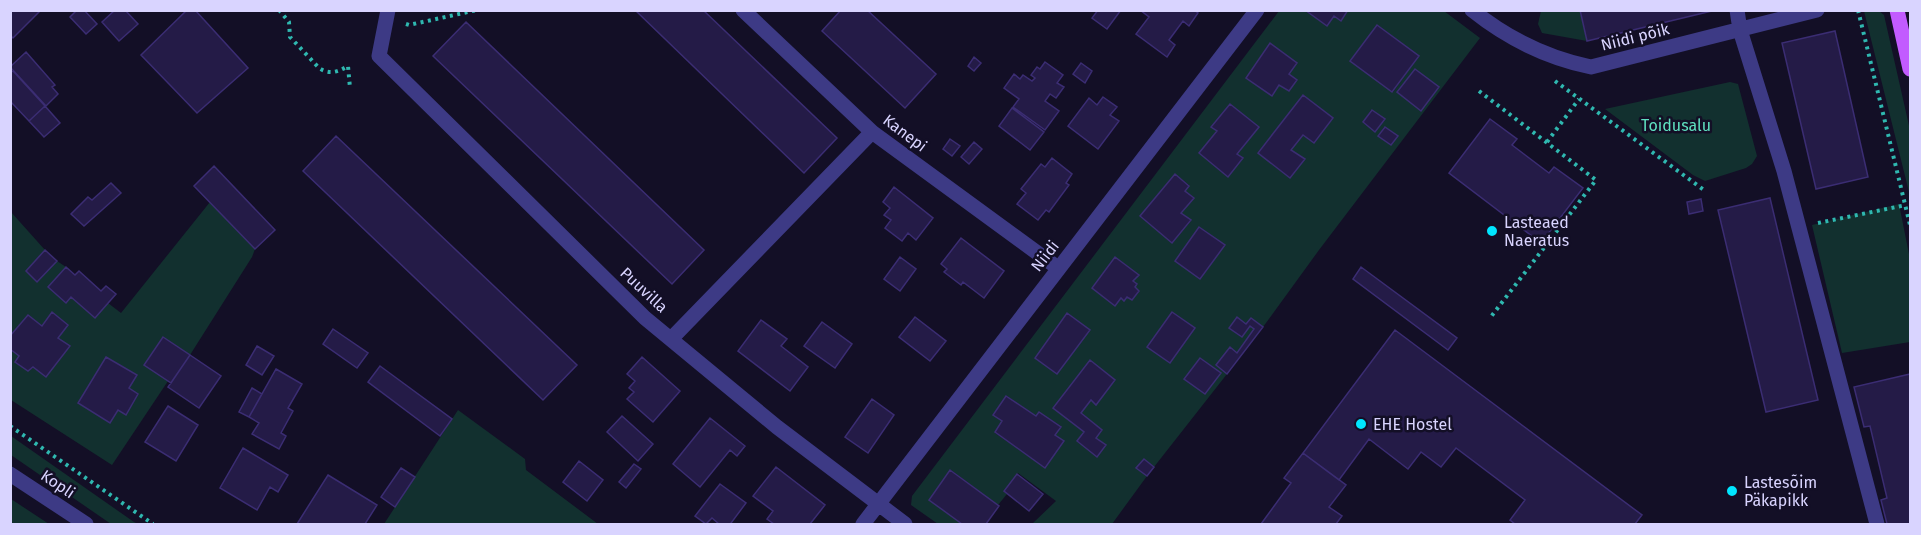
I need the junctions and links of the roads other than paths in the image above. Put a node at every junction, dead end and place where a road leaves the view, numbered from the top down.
1 (743, 10) edge
2 (1257, 10) edge
3 (1472, 10) edge
4 (1737, 10) edge
5 (1817, 10) edge
6 (1897, 10) edge
7 (386, 13) edge
8 (1740, 30) junction
9 (1911, 69) edge
10 (872, 132) junction
11 (1058, 268) junction
12 (671, 339) junction
13 (10, 474) edge
14 (878, 505) junction
15 (86, 525) edge
16 (863, 525) edge
17 (905, 525) edge
18 (1877, 525) edge

1 - 10 street, Kanepi
2 - 11 street, Niidi
3 - 8 street, Niidi põik
4 - 8 street
5 - 8 street, Niidi põik
6 - 9 main road
7 - 12 street, Puuvilla
8 - 18 street
10 - 11 street, Kanepi
10 - 12 street
11 - 14 street, Niidi
12 - 14 street, Puuvilla
13 - 15 street, Kopli
14 - 16 street, Niidi
14 - 17 street, Puuvilla

